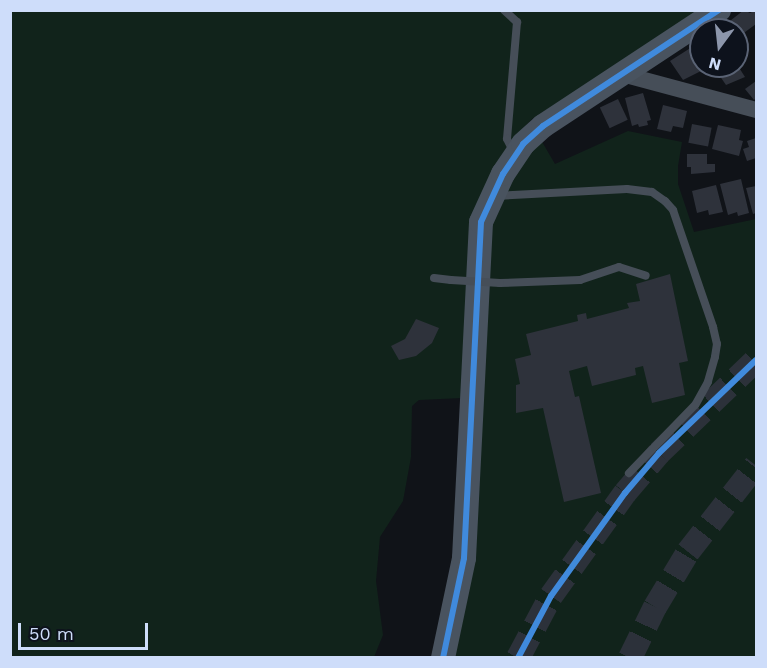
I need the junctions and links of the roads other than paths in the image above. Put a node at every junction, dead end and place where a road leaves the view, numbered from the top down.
1 (504, 10) edge
2 (719, 10) edge
3 (622, 74) junction
4 (756, 110) edge
5 (516, 156) junction
6 (492, 197) junction
7 (646, 276) dead end
8 (434, 278) dead end
9 (629, 473) dead end
10 (443, 657) edge

1 - 5 lane
2 - 3 street
3 - 4 street
3 - 5 street
5 - 6 street
6 - 9 lane
6 - 10 street
7 - 8 lane, bridge

